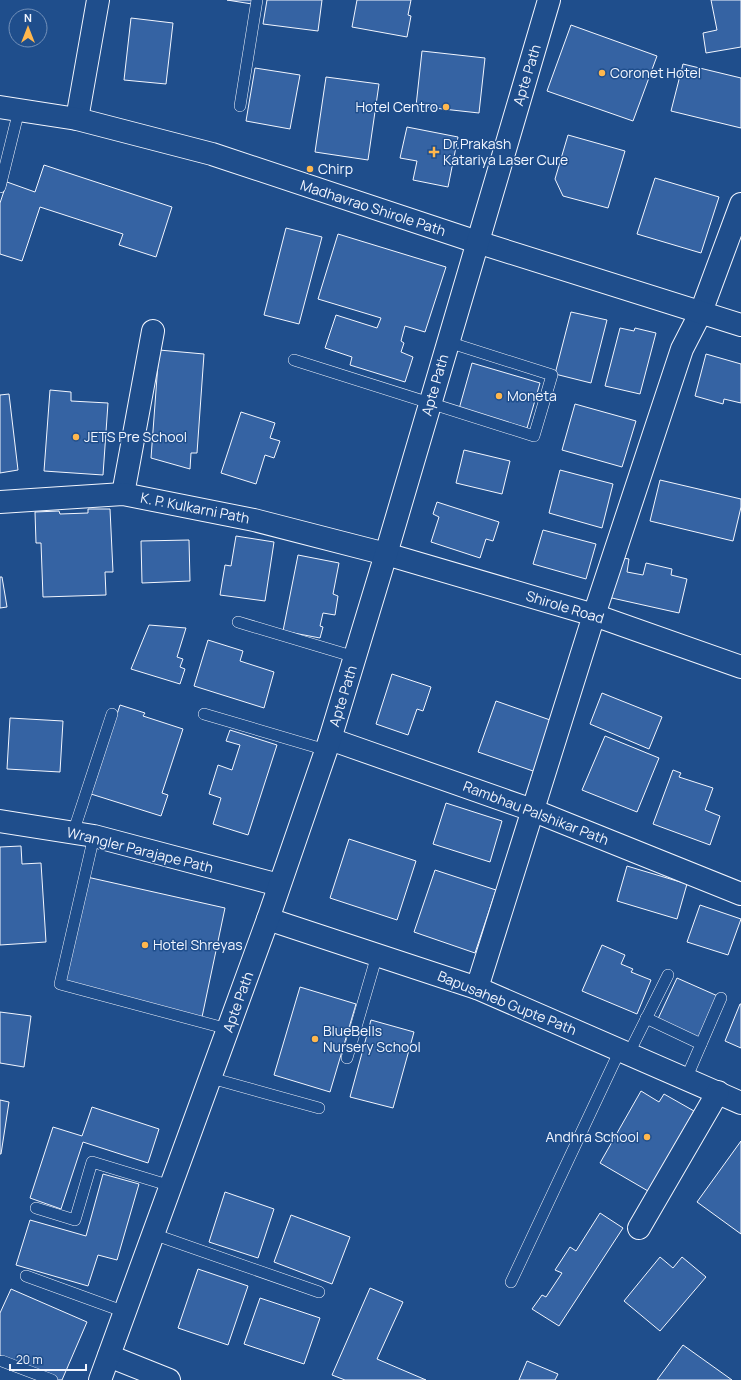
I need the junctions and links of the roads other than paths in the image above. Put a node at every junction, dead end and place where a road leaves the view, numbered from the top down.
1 (98, 0) edge
2 (257, 0) edge
3 (549, 0) edge
4 (240, 106) dead end
5 (9, 108) edge
6 (77, 119) junction
7 (0, 188) edge
8 (741, 204) edge
9 (477, 242) junction
10 (702, 312) junction
11 (741, 325) edge
12 (153, 330) dead end
13 (448, 342) junction
14 (294, 360) dead end
15 (430, 404) junction
16 (123, 494) junction
17 (0, 502) edge
18 (386, 554) junction
19 (594, 615) junction
20 (238, 622) dead end
21 (355, 657) junction
22 (741, 667) edge
23 (112, 714) dead end
24 (204, 714) dead end
25 (328, 744) junction
26 (532, 810) junction
27 (0, 821) edge
28 (84, 834) junction
29 (279, 885) junction
30 (741, 894) edge
31 (268, 918) junction
32 (377, 955) junction
33 (668, 975) dead end
34 (477, 988) junction
35 (722, 998) dead end
36 (646, 1018) junction
37 (228, 1029) junction
38 (701, 1044) junction
39 (624, 1051) junction
40 (347, 1058) dead end
41 (211, 1078) junction
42 (686, 1078) junction
43 (718, 1092) junction
44 (741, 1103) edge
45 (319, 1108) dead end
46 (171, 1186) junction
47 (36, 1208) dead end
48 (639, 1228) dead end
49 (153, 1234) junction
50 (26, 1276) dead end
51 (511, 1282) dead end
52 (319, 1292) dead end
53 (125, 1312) junction
54 (109, 1356) junction
55 (2, 1361) dead end
56 (52, 1380) edge
57 (100, 1380) edge
58 (169, 1380) edge

1 - 6 street
2 - 4 lane
3 - 9 street, Apte Path
5 - 6 street, Madhavrao Shirole Path
5 - 7 lane
6 - 9 street, Madhavrao Shirole Path
8 - 10 street
9 - 10 street, Madhavrao Shirole Path
9 - 13 street, Apte Path
10 - 11 street, Madhavrao Shirole Path
10 - 19 street
12 - 16 street
13 - 15 street, Apte Path
13 - 15 lane
14 - 15 lane
15 - 18 street, Apte Path
16 - 17 street, K. P. Kulkarni Path
16 - 18 street, K. P. Kulkarni Path
18 - 19 street, Shirole Road
18 - 21 street, Apte Path
19 - 22 street, Shirole Road
19 - 26 street
20 - 21 lane
21 - 25 street, Apte Path
23 - 28 lane
24 - 25 lane
25 - 26 street, Rambhau Palshikar Path
25 - 29 street, Apte Path
26 - 30 street, Rambhau Palshikar Path
26 - 34 street
27 - 28 street, Wrangler Parajape Path
28 - 29 street, Wrangler Parajape Path
28 - 37 lane
29 - 31 street, Apte Path
31 - 32 street, Bapusaheb Gupte Path
31 - 37 street, Apte Path
32 - 34 street, Bapusaheb Gupte Path
32 - 40 lane
33 - 36 lane
34 - 39 street, Bapusaheb Gupte Path
35 - 38 lane
36 - 38 lane
36 - 39 lane
37 - 41 street, Apte Path
38 - 42 lane
39 - 42 street, Bapusaheb Gupte Path
39 - 51 lane
41 - 45 lane
41 - 46 street, Apte Path
42 - 43 street, Bapusaheb Gupte Path
43 - 44 street, Bapusaheb Gupte Path
43 - 48 street
46 - 47 lane
46 - 49 street, Apte Path
49 - 52 lane
49 - 53 street, Apte Path
50 - 53 lane
53 - 54 street, Apte Path
54 - 57 street, Apte Path
54 - 58 street
55 - 56 lane

